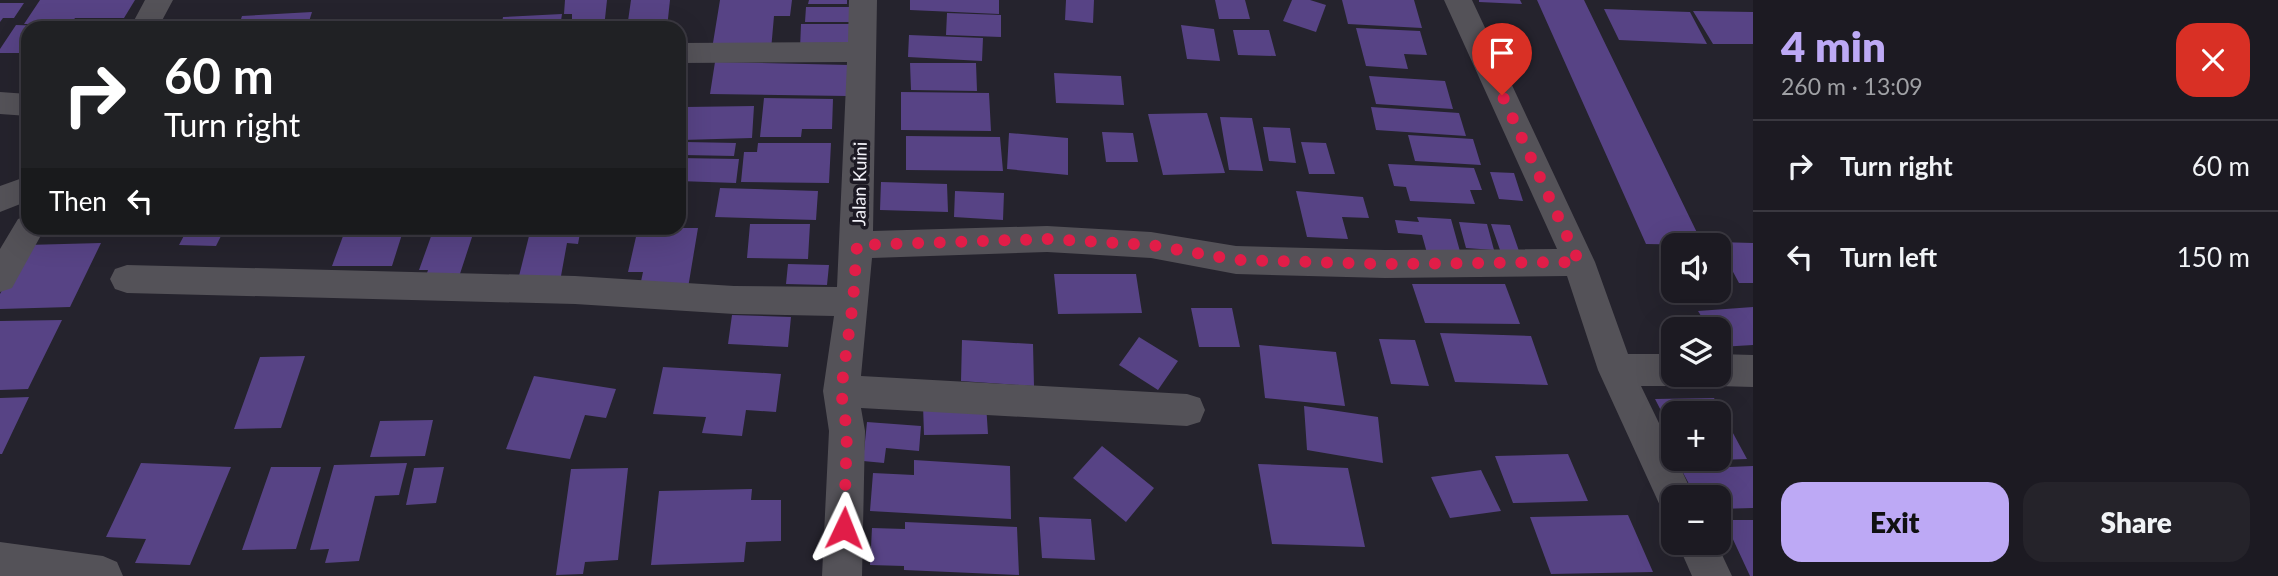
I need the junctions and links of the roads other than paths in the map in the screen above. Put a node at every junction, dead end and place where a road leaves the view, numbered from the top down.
1 (159, 0) edge
2 (863, 0) edge
3 (1458, 0) edge
4 (148, 21) edge
5 (862, 52) junction
6 (686, 53) edge
7 (0, 103) edge
8 (21, 104) edge
9 (21, 191) edge
10 (0, 199) edge
11 (25, 235) edge
12 (857, 245) junction
13 (1579, 262) junction
14 (0, 278) edge
15 (127, 279) dead end
16 (853, 302) junction
17 (1616, 370) junction
18 (1661, 370) edge
19 (1731, 370) edge
20 (1753, 370) edge
21 (841, 391) junction
22 (1187, 410) dead end
23 (1669, 485) edge
24 (1702, 555) edge
25 (0, 562) edge
26 (103, 576) edge
27 (842, 576) edge
28 (1712, 576) edge

1 - 4 street
2 - 5 street, Jalan Kuini
3 - 13 street
5 - 6 street
5 - 12 street, Jalan Kuini
7 - 8 street
9 - 10 street
11 - 14 street
12 - 13 street
12 - 16 street, Jalan Kuini
13 - 17 street
15 - 16 street
16 - 21 street, Jalan Kuini
17 - 18 street
17 - 23 street
19 - 20 street
21 - 22 street
21 - 27 street, Jalan Kuini
24 - 28 street
25 - 26 street

